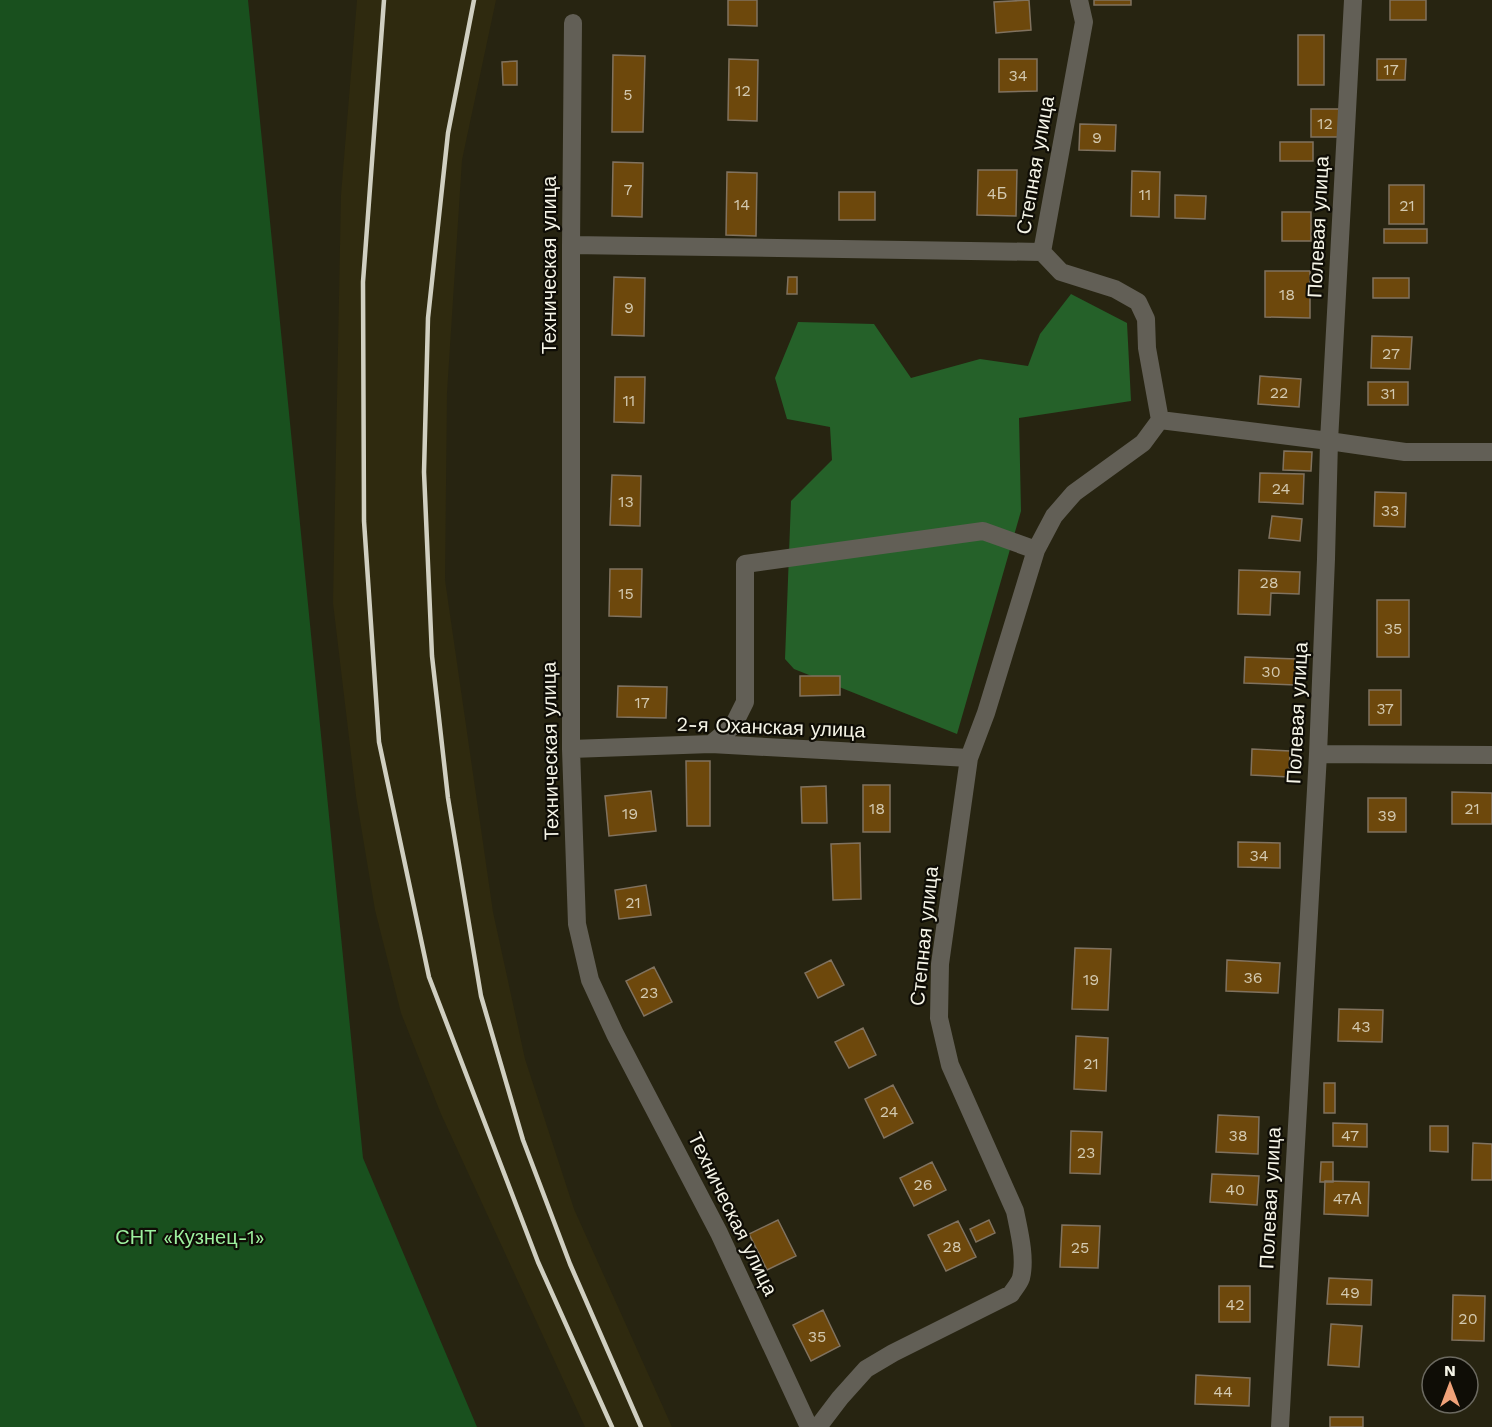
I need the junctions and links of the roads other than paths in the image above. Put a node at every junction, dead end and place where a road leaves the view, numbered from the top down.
1 (1079, 0) edge
2 (1353, 0) edge
3 (573, 23) dead end
4 (571, 245) junction
5 (1042, 252) junction
6 (1160, 420) junction
7 (1329, 441) junction
8 (1492, 452) edge
9 (1036, 550) junction
10 (711, 744) junction
11 (572, 749) junction
12 (1318, 754) junction
13 (1492, 755) edge
14 (969, 758) junction
15 (809, 1427) edge
16 (818, 1427) edge
17 (1280, 1427) edge

1 - 5 street, Степная улица
2 - 7 street, Полевая улица
3 - 4 street, Техническая улица
4 - 5 street
4 - 11 street, Техническая улица
5 - 6 street, Степная улица
6 - 7 street
6 - 9 street, Степная улица
7 - 8 street
7 - 12 street, Полевая улица
9 - 10 street
9 - 14 street, Степная улица
10 - 11 street, 2-я Оханская улица
10 - 14 street, 2-я Оханская улица
11 - 15 street, Техническая улица
12 - 13 street
12 - 17 street, Полевая улица
14 - 16 street, Степная улица

